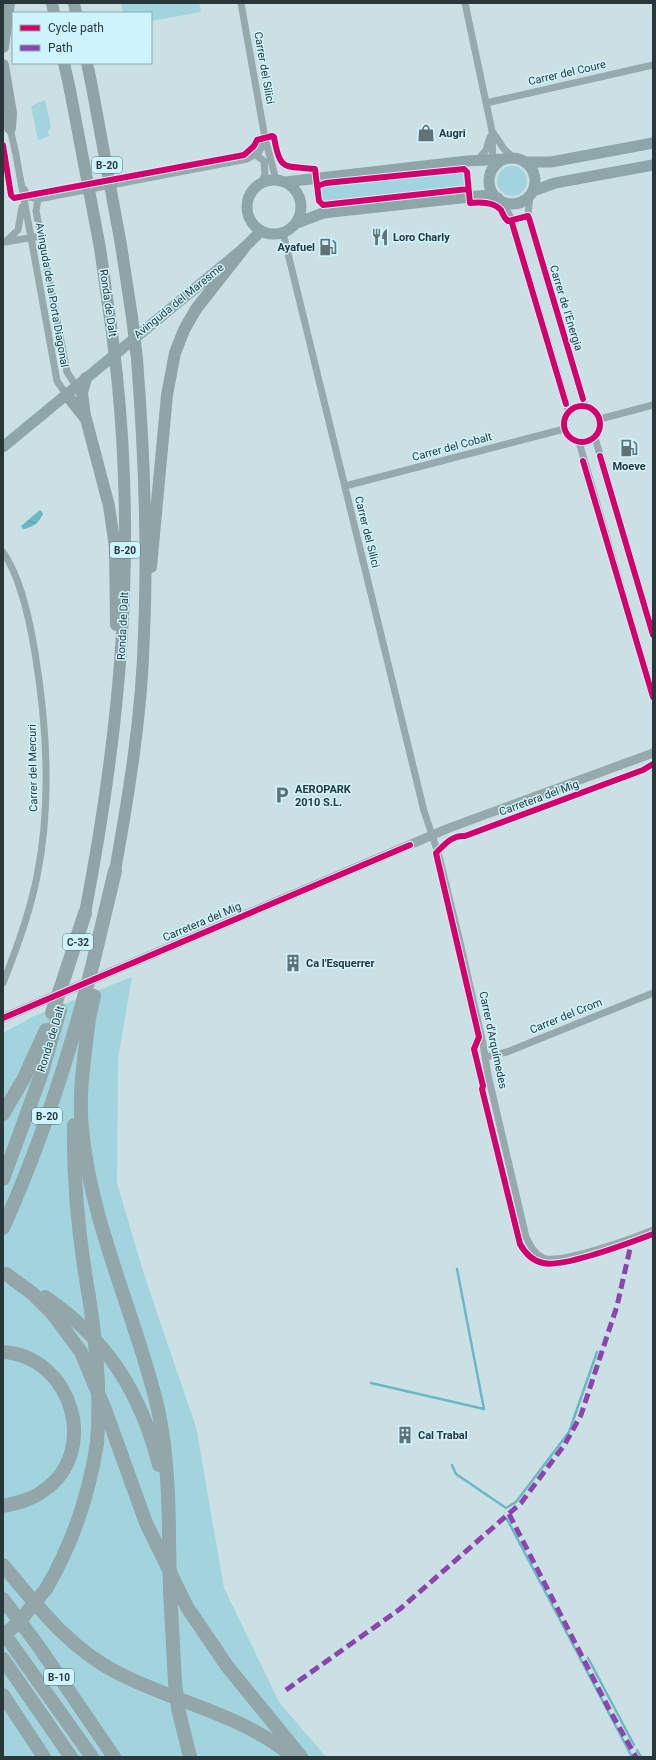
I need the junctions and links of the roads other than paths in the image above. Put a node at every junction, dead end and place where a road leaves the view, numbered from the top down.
1 (9, 3) edge
2 (241, 3) edge
3 (465, 3) edge
4 (3, 47) edge
5 (64, 64) edge
6 (87, 64) edge
7 (3, 65) edge
8 (653, 65) edge
9 (486, 103) junction
10 (3, 111) edge
11 (10, 128) junction
12 (492, 131) junction
13 (265, 138) junction
14 (653, 143) edge
15 (256, 155) junction
16 (509, 159) junction
17 (478, 160) junction
18 (525, 162) junction
19 (493, 164) junction
20 (653, 165) edge
21 (280, 181) junction
22 (262, 182) junction
23 (20, 183) junction
24 (531, 193) junction
25 (23, 197) junction
26 (499, 199) junction
27 (38, 200) junction
28 (297, 223) junction
29 (261, 231) junction
30 (283, 233) junction
31 (41, 236) junction
32 (30, 238) junction
33 (4, 242) edge
34 (244, 248) junction
35 (86, 378) junction
36 (76, 386) junction
37 (66, 394) junction
38 (653, 405) edge
39 (585, 406) junction
40 (569, 412) junction
41 (86, 418) junction
42 (600, 419) junction
43 (564, 429) junction
44 (595, 438) junction
45 (578, 442) junction
46 (3, 447) edge
47 (345, 486) junction
48 (3, 552) edge
49 (144, 634) junction
50 (653, 635) edge
51 (653, 697) edge
52 (116, 724) junction
53 (653, 753) edge
54 (433, 836) junction
55 (115, 871) joint
56 (85, 913) joint
57 (3, 983) edge
58 (653, 993) edge
59 (88, 998) junction
60 (56, 1012) junction
61 (3, 1018) edge
62 (89, 1018) junction
63 (486, 1057) junction
64 (3, 1114) edge
65 (3, 1179) edge
66 (3, 1228) edge
67 (653, 1230) edge
68 (5, 1274) edge
69 (3, 1352) edge
70 (3, 1506) edge
71 (169, 1515) junction
72 (3, 1565) edge
73 (3, 1598) edge
74 (3, 1632) edge
75 (3, 1636) edge
76 (3, 1659) edge
77 (3, 1695) edge
78 (44, 1757) edge
79 (71, 1757) edge
80 (92, 1757) edge
81 (114, 1757) edge
82 (190, 1757) edge
83 (293, 1757) edge
84 (301, 1757) edge

1 - 4 highway
2 - 13 street, Carrer del Silici
3 - 9 street
5 - 52 highway, Ronda de Dalt / B-20, bridge
6 - 49 highway, Ronda de Dalt / B-20, bridge
7 - 11 highway
8 - 9 street, Carrer del Coure
9 - 12 street
10 - 11 street, Avinguda de la Porta Diagonal
11 - 23 street, Avinguda de la Porta Diagonal
12 - 16 street
12 - 17 street
12 - 19 street
13 - 15 street
13 - 21 street, Carrer del Silici
14 - 18 main road
15 - 22 street
15 - 27 street
16 - 18 main road
16 - 19 main road
17 - 19 main road
17 - 21 main road
18 - 24 main road
19 - 26 main road
20 - 24 main road
21 - 22 main road
21 - 28 main road
22 - 29 main road
23 - 25 street, Avinguda de la Porta Diagonal
23 - 27 street, Avinguda de la Porta Diagonal
24 - 26 main road
24 - 39 street, Carrer de l'Energia
25 - 32 street, Avinguda de la Porta Diagonal
25 - 33 street, Avinguda de la Porta Diagonal
26 - 28 main road
26 - 40 street
27 - 31 street, Avinguda de la Porta Diagonal
28 - 30 main road
29 - 30 main road
29 - 34 main road, Avinguda del Maresme
30 - 47 street, Carrer del Silici
31 - 32 street
31 - 36 street, Avinguda de la Porta Diagonal
32 - 33 street
32 - 37 street, Avinguda de la Porta Diagonal
34 - 35 main road, Avinguda del Maresme
34 - 49 highway
35 - 36 main road, Avinguda del Maresme
35 - 41 highway
36 - 37 main road, Avinguda del Maresme
37 - 41 highway
37 - 46 main road, Avinguda del Maresme
38 - 42 street
39 - 40 street
39 - 42 street
40 - 43 street
41 - 52 highway
42 - 44 street
43 - 45 street
43 - 47 street, Carrer del Cobalt
44 - 45 street
44 - 50 street
45 - 51 street
47 - 54 street, Carrer del Silici
48 - 57 street, Carrer del Mercuri
49 - 55 highway, Ronda de Dalt / B-20
52 - 56 highway, Ronda de Dalt / B-20
53 - 54 street, Carretera del Mig
54 - 61 street, Carretera del Mig
54 - 63 street, Carrer d'Arquímedes
55 - 59 highway, B-20, bridge
56 - 60 highway, Ronda de Dalt / C-32
58 - 63 street, Carrer del Crom
59 - 62 highway
59 - 66 highway, B-20
60 - 64 highway
60 - 65 highway, Ronda de Dalt / B-20
62 - 71 highway
62 - 75 highway, bridge
63 - 67 street, Carrer d'Arquímedes
68 - 71 highway
68 - 84 highway
69 - 70 highway
71 - 82 highway, bridge
72 - 83 highway
73 - 81 highway, B-10
74 - 80 highway, B-10
76 - 79 highway
77 - 78 highway

